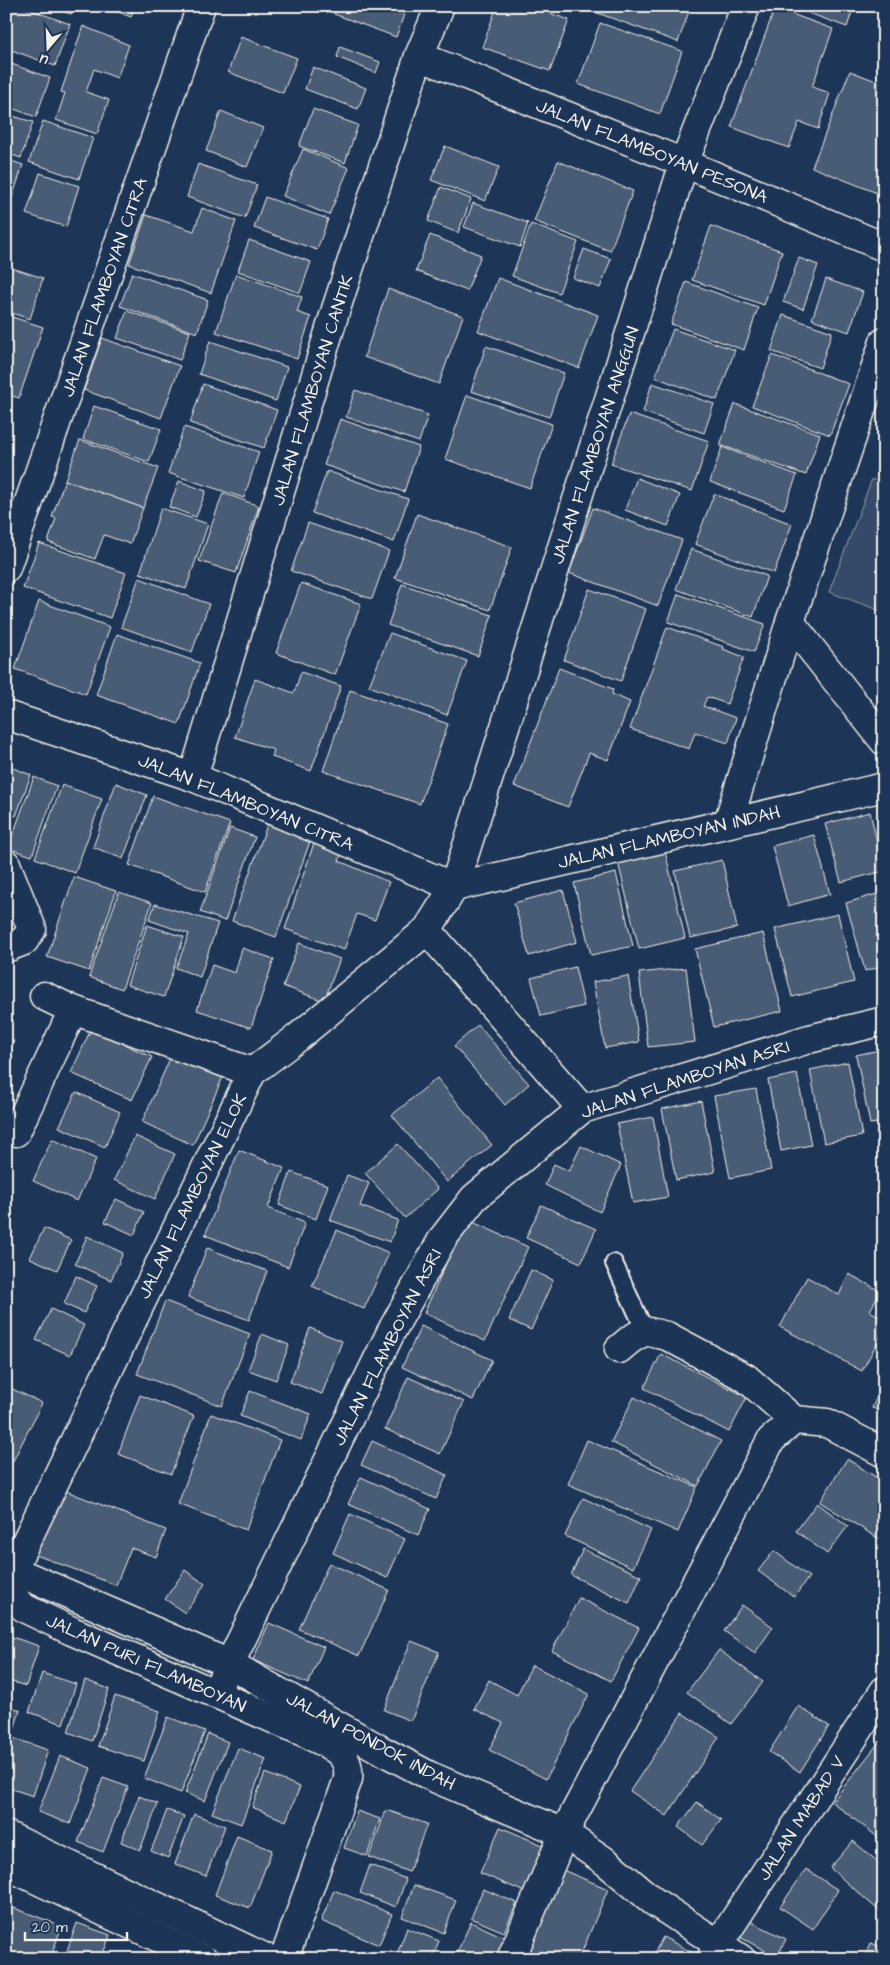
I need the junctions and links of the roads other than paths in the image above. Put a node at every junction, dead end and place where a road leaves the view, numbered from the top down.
1 (201, 6) edge
2 (440, 6) edge
3 (746, 6) edge
4 (419, 56) junction
5 (684, 163) junction
6 (884, 247) edge
7 (884, 342) edge
8 (6, 568) edge
9 (790, 622) junction
10 (6, 715) edge
11 (884, 741) edge
12 (193, 777) junction
13 (884, 787) edge
14 (728, 823) junction
15 (6, 864) edge
16 (454, 887) junction
17 (427, 930) junction
18 (6, 948) edge
19 (44, 996) dead end
20 (73, 1010) junction
21 (884, 1021) edge
22 (252, 1072) junction
23 (582, 1109) junction
24 (16, 1132) dead end
25 (614, 1263) dead end
26 (645, 1331) junction
27 (619, 1349) dead end
28 (794, 1420) junction
29 (884, 1453) edge
30 (8, 1568) edge
31 (230, 1664) junction
32 (884, 1691) edge
33 (216, 1694) junction
34 (564, 1833) junction
35 (6, 1835) edge
36 (6, 1865) edge
37 (723, 1954) edge
38 (203, 1959) edge
39 (268, 1959) edge
40 (284, 1959) edge
41 (511, 1959) edge

1 - 8 street, JALAN FLAMBOYAN CITRA
2 - 4 street, JALAN FLAMBOYAN CANTIK
3 - 5 street, JALAN FLAMBOYAN ANGGUN
4 - 5 street, JALAN FLAMBOYAN PESONA
4 - 12 street, JALAN FLAMBOYAN CANTIK
5 - 6 street, JALAN FLAMBOYAN PESONA
5 - 16 street, JALAN FLAMBOYAN ANGGUN
7 - 9 street
9 - 11 street
9 - 14 street
10 - 12 street, JALAN FLAMBOYAN CITRA
12 - 16 street, JALAN FLAMBOYAN CITRA
13 - 14 street, JALAN FLAMBOYAN INDAH
14 - 16 street, JALAN FLAMBOYAN INDAH
15 - 18 street
16 - 17 street, JALAN FLAMBOYAN ELOK
17 - 22 street, JALAN FLAMBOYAN ELOK
17 - 23 street
19 - 20 street
20 - 22 street
20 - 24 street
21 - 23 street, JALAN FLAMBOYAN ASRI
22 - 30 street, JALAN FLAMBOYAN ELOK
23 - 31 street, JALAN FLAMBOYAN ASRI
25 - 26 lane
26 - 27 street
26 - 28 street
28 - 29 street
28 - 34 street
30 - 31 street, JALAN PONDOK INDAH
30 - 33 street, JALAN PURI FLAMBOYAN
31 - 33 street, JALAN FLAMBOYAN ASRI
31 - 34 street, JALAN PONDOK INDAH
32 - 37 street, JALAN MABAD V
33 - 40 street, JALAN PURI FLAMBOYAN
34 - 37 street, JALAN PONDOK INDAH
34 - 41 street
35 - 39 street
36 - 38 street

